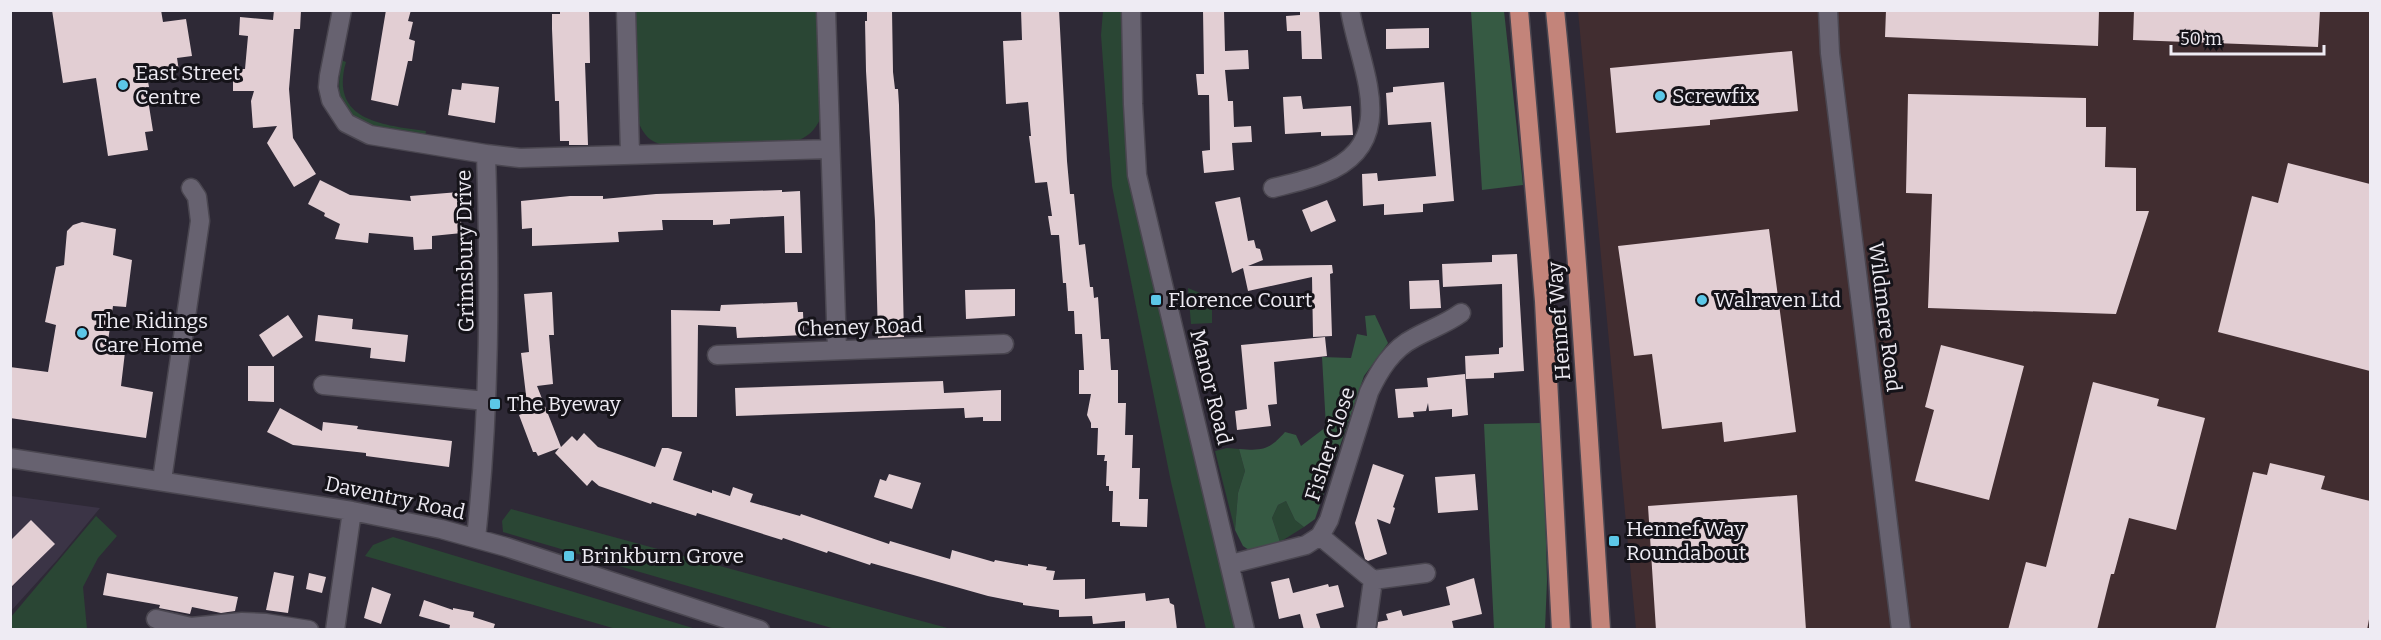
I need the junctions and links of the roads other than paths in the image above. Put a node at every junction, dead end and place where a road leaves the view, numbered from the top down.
1 (342, 10) edge
2 (626, 10) edge
3 (826, 10) edge
4 (1131, 10) edge
5 (1350, 10) edge
6 (1519, 10) edge
7 (1555, 10) edge
8 (1828, 10) edge
9 (830, 149) junction
10 (486, 154) junction
11 (630, 154) junction
12 (191, 188) dead end
13 (1273, 188) dead end
14 (1461, 313) dead end
15 (1004, 344) dead end
16 (837, 350) junction
17 (717, 355) dead end
18 (323, 385) dead end
19 (486, 401) junction
20 (10, 458) edge
21 (162, 480) junction
22 (352, 511) junction
23 (1320, 536) junction
24 (476, 538) junction
25 (1230, 564) junction
26 (1426, 573) dead end
27 (1373, 580) junction
28 (156, 619) dead end
29 (309, 630) edge
30 (335, 630) edge
31 (759, 630) edge
32 (1245, 630) edge
33 (1366, 630) edge
34 (1561, 630) edge
35 (1601, 630) edge
36 (1901, 630) edge

1 - 10 street, Grimsbury Drive
2 - 11 street
3 - 9 street
4 - 25 street, Manor Road
5 - 13 street
6 - 34 highway, Hennef Way
7 - 35 highway, Hennef Way
8 - 36 street, Wildmere Road
9 - 11 street
9 - 16 street
10 - 11 street
10 - 19 street, Grimsbury Drive
12 - 21 street
14 - 23 street, Fisher Close
15 - 16 street, Cheney Road
16 - 17 street, Cheney Road
18 - 19 street
19 - 24 street, Grimsbury Drive
20 - 21 street, Daventry Road
21 - 22 street, Daventry Road
22 - 24 street, Daventry Road
22 - 30 street
23 - 25 street
23 - 27 street
24 - 31 street, Daventry Road
25 - 32 street, Manor Road
26 - 27 street
27 - 33 street
28 - 29 street

